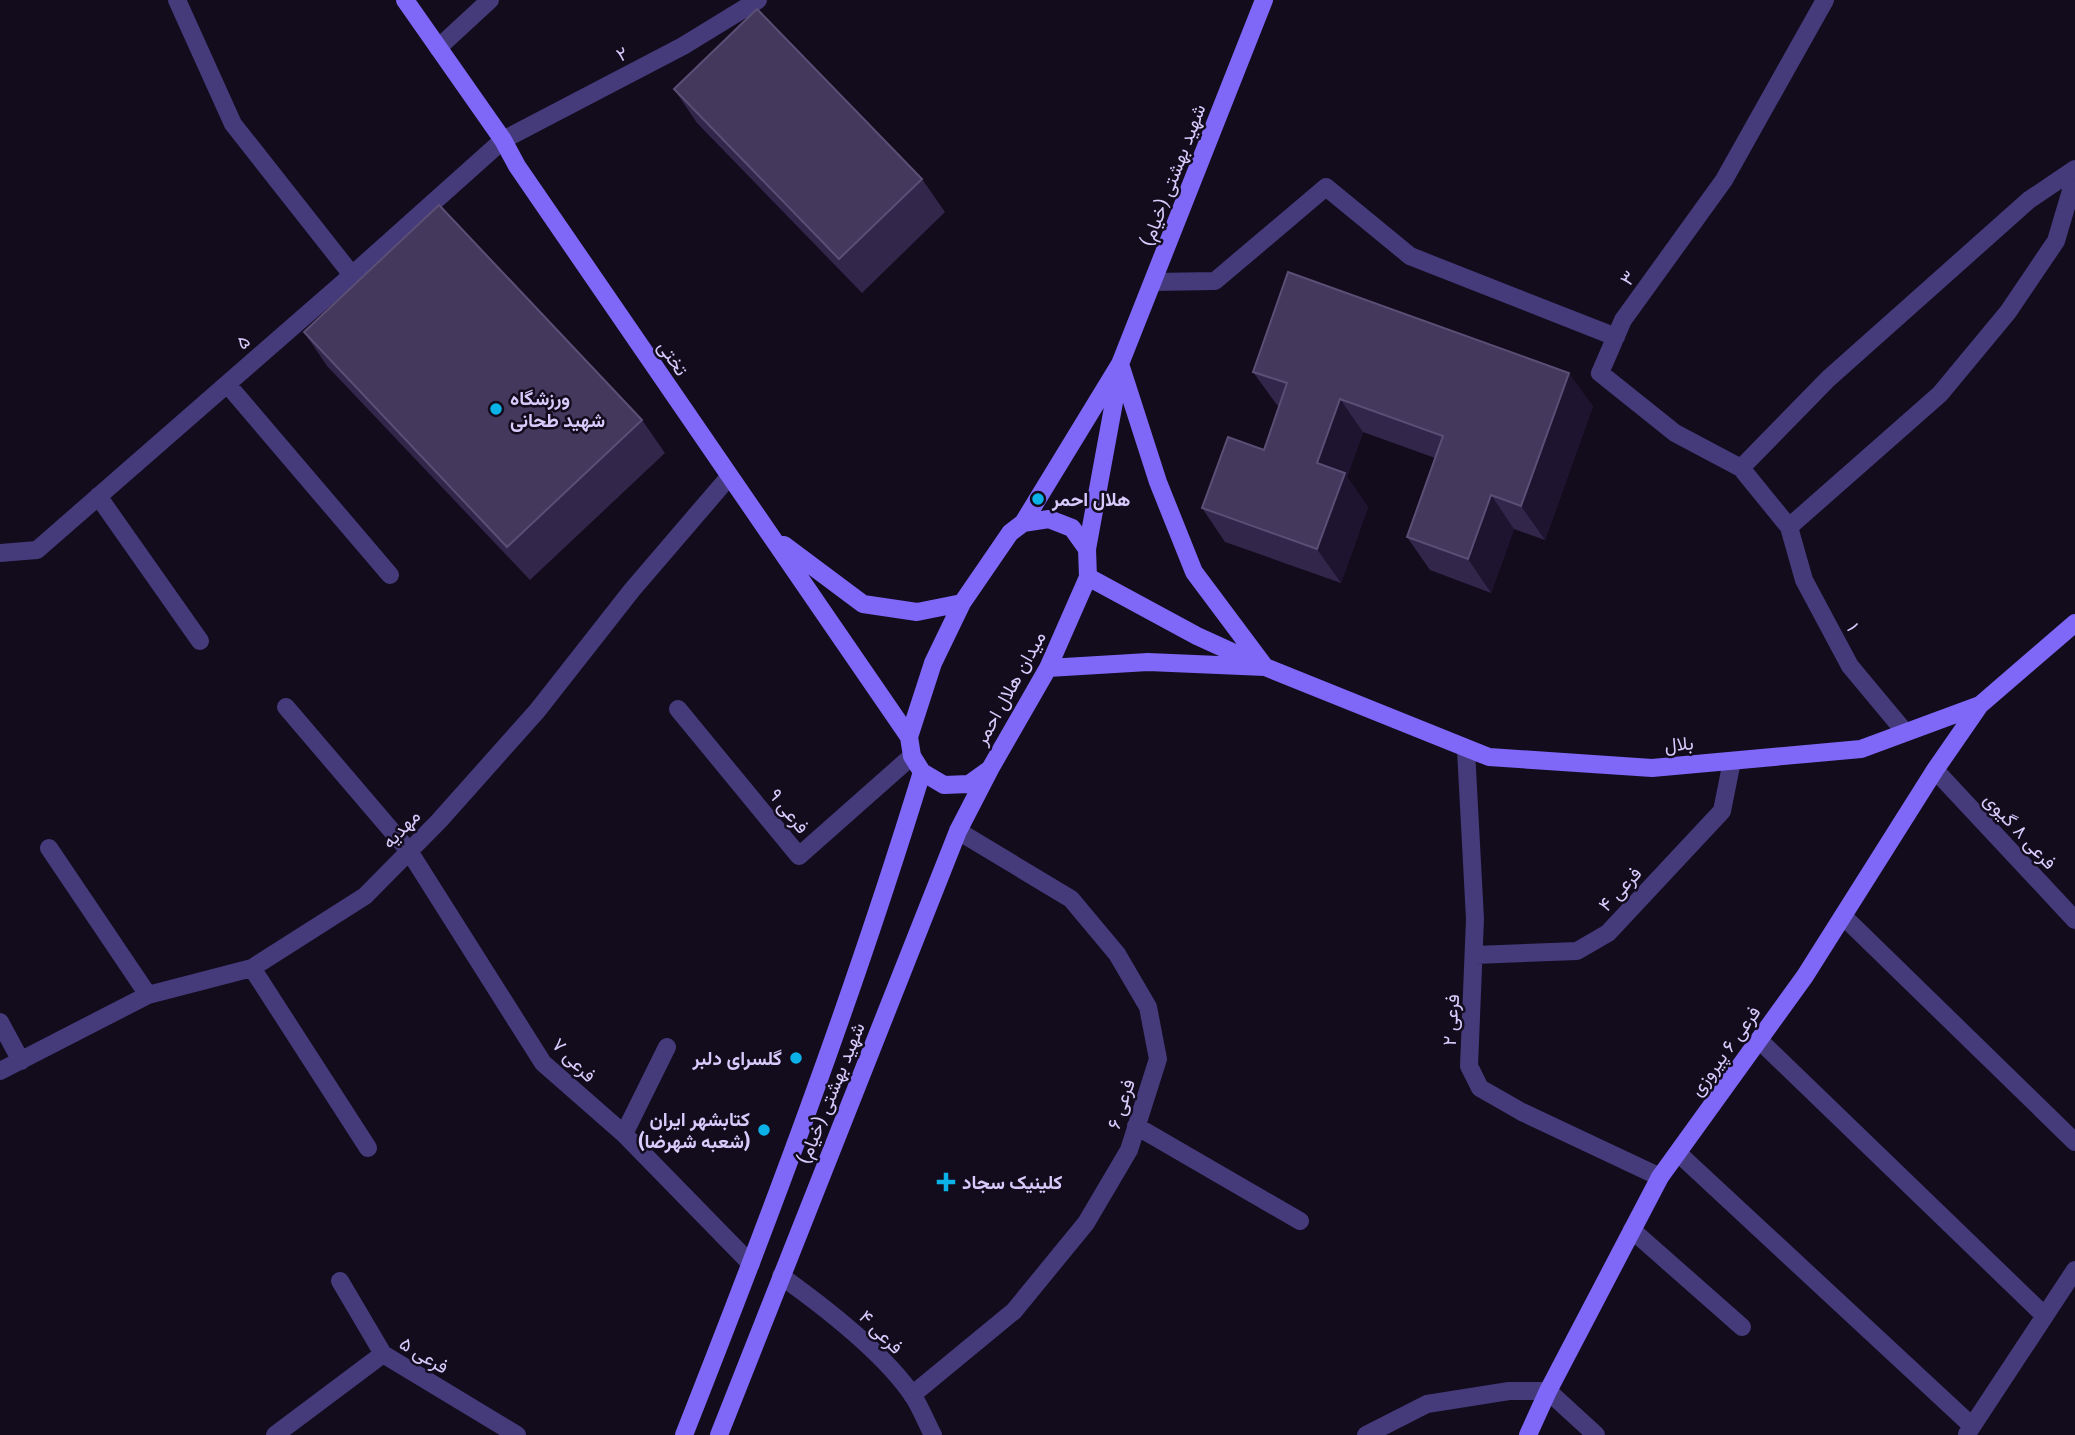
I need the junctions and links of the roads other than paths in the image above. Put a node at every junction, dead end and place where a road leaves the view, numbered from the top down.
1 (177, 0) edge
2 (405, 0) edge
3 (490, 0) edge
4 (758, 0) edge
5 (1264, 0) edge
6 (1825, 0) edge
7 (438, 48) junction
8 (503, 139) junction
9 (2075, 169) edge
10 (2075, 177) edge
11 (352, 275) junction
12 (1153, 282) junction
13 (1616, 337) junction
14 (1120, 365) junction
15 (227, 384) junction
16 (1741, 468) junction
17 (728, 478) junction
18 (98, 496) junction
19 (1023, 523) junction
20 (1788, 527) junction
21 (774, 537) junction
22 (1087, 549) junction
23 (0, 553) edge
24 (390, 575) dead end
25 (1088, 577) junction
26 (962, 603) junction
27 (2075, 623) edge
28 (200, 641) dead end
29 (1265, 667) junction
30 (1048, 668) junction
31 (1980, 705) junction
32 (286, 706) dead end
33 (678, 709) dead end
34 (1905, 732) junction
35 (909, 737) junction
36 (1466, 750) junction
37 (912, 756) junction
38 (1732, 761) junction
39 (990, 769) junction
40 (1935, 771) junction
41 (922, 772) junction
42 (958, 831) junction
43 (49, 848) dead end
44 (409, 852) junction
45 (1843, 916) junction
46 (2075, 920) edge
47 (1475, 956) junction
48 (252, 968) junction
49 (148, 995) junction
50 (0, 1022) edge
51 (1759, 1040) junction
52 (667, 1047) dead end
53 (21, 1061) junction
54 (0, 1071) edge
55 (1136, 1126) junction
56 (624, 1134) junction
57 (2075, 1142) edge
58 (368, 1148) dead end
59 (1678, 1153) junction
60 (1661, 1177) junction
61 (1300, 1222) dead end
62 (1632, 1230) junction
63 (751, 1264) junction
64 (2075, 1270) edge
65 (781, 1276) junction
66 (340, 1281) dead end
67 (2045, 1316) junction
68 (1742, 1327) dead end
69 (383, 1354) junction
70 (1548, 1391) junction
71 (912, 1395) junction
72 (1970, 1431) edge
73 (275, 1435) edge
74 (517, 1435) edge
75 (684, 1435) edge
76 (719, 1435) edge
77 (933, 1435) edge
78 (1366, 1435) edge
79 (1528, 1435) edge
80 (1595, 1435) edge

1 - 11 street
2 - 7 main road, تختی
3 - 7 street
4 - 8 street, ۲
5 - 12 main road, شهید بهشتی (خیام)
6 - 13 street, ۳
7 - 8 main road, تختی
8 - 11 street, ۵
8 - 17 main road, تختی
9 - 16 street
10 - 20 street
11 - 15 street, ۵
12 - 13 street
12 - 14 main road, شهید بهشتی (خیام)
13 - 16 street, ۳
14 - 19 main road, شهید بهشتی (خیام)
14 - 22 main road, شهید بهشتی (خیام)
14 - 29 main road
15 - 18 street, ۵
15 - 24 street
16 - 20 street, ۳
17 - 21 main road, تختی
17 - 44 street, مهدیه
18 - 23 street, ۵
18 - 28 street
19 - 22 main road
19 - 26 main road
20 - 34 street, ۱
21 - 26 main road
21 - 35 main road, تختی
22 - 25 main road, میدان هلال احمر
25 - 29 main road, بلال
25 - 30 main road, میدان هلال احمر
26 - 35 main road
27 - 31 main road, بلال
29 - 30 main road
29 - 36 main road, بلال
30 - 39 main road, میدان هلال احمر
31 - 34 main road, بلال
31 - 40 main road, فرعی ۶ پیروزی
32 - 44 street, فرعی ۷
33 - 37 street, فرعی ۹
34 - 38 main road, بلال
35 - 37 main road
36 - 38 main road, بلال
36 - 47 street, فرعی ۲
37 - 41 main road
38 - 47 street, فرعی ۴
39 - 41 main road, میدان هلال احمر
39 - 42 main road, شهید بهشتی (خیام)
40 - 45 main road, فرعی ۶ پیروزی
40 - 46 street, فرعی ۸ گیوی
41 - 63 main road, شهید بهشتی (خیام)
42 - 55 street, فرعی ۶
42 - 65 main road, شهید بهشتی (خیام)
43 - 49 street
44 - 48 street, مهدیه
44 - 56 street, فرعی ۷
45 - 51 main road, فرعی ۶ پیروزی
45 - 57 street
47 - 60 street, فرعی ۲
48 - 49 street, مهدیه
48 - 58 street
49 - 53 street, مهدیه
50 - 53 street
51 - 59 main road, فرعی ۶ پیروزی
51 - 67 street
52 - 56 street
53 - 54 street, مهدیه
55 - 61 street
55 - 71 street, فرعی ۶
56 - 63 street, فرعی ۷
59 - 60 main road, فرعی ۶ پیروزی
59 - 72 street
60 - 62 main road, فرعی ۶ پیروزی
62 - 68 street
62 - 70 main road, فرعی ۶ پیروزی
63 - 75 main road, شهید بهشتی (خیام)
64 - 67 street
65 - 71 street, فرعی ۴
65 - 76 main road, شهید بهشتی (خیام)
66 - 69 street, فرعی ۵
67 - 72 street
69 - 73 street
69 - 74 street, فرعی ۵
70 - 78 street
70 - 79 main road, فرعی ۶ پیروزی
70 - 80 street
71 - 77 street, فرعی ۴

